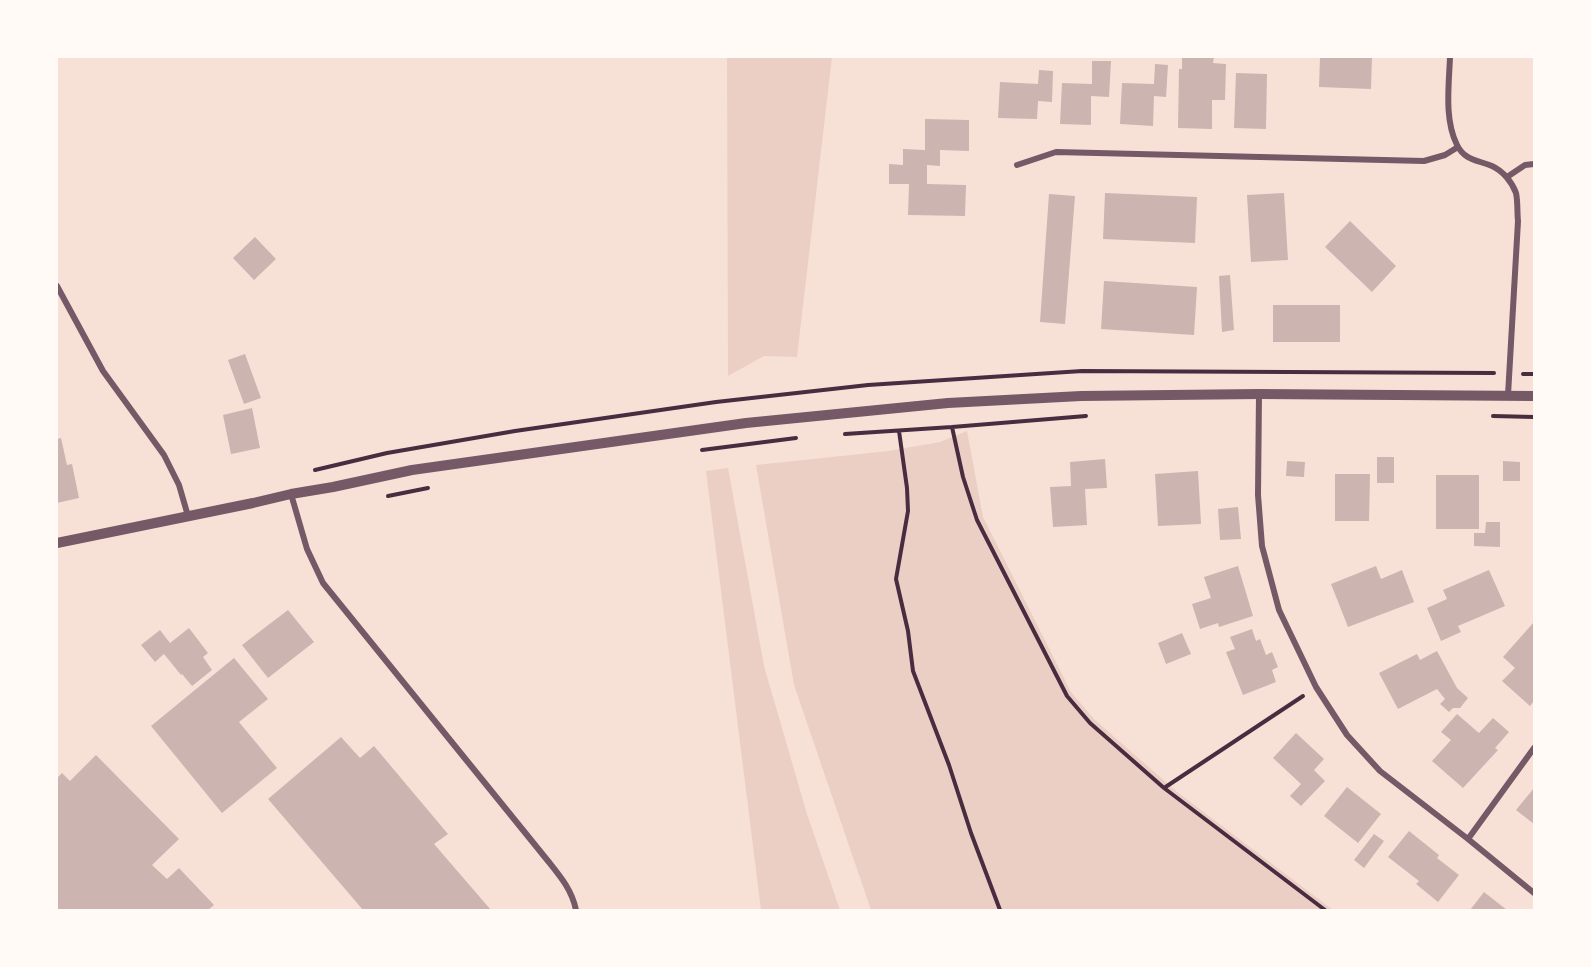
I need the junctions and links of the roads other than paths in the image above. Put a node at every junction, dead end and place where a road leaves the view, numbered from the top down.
1 (1450, 57) edge
2 (1458, 147) junction
3 (1534, 164) edge
4 (1017, 165) dead end
5 (1507, 177) junction
6 (57, 286) edge
7 (1259, 394) junction
8 (1508, 395) junction
9 (1534, 396) edge
10 (291, 494) junction
11 (188, 516) junction
12 (57, 543) edge
13 (1534, 748) edge
14 (1468, 839) junction
15 (1534, 893) edge
16 (576, 910) edge

1 - 2 street
2 - 4 street
2 - 5 street
3 - 5 street
5 - 8 street
6 - 11 street
7 - 8 street
7 - 10 street
7 - 14 street
8 - 9 street
10 - 11 street
10 - 16 street
11 - 12 street
13 - 14 street
14 - 15 street

